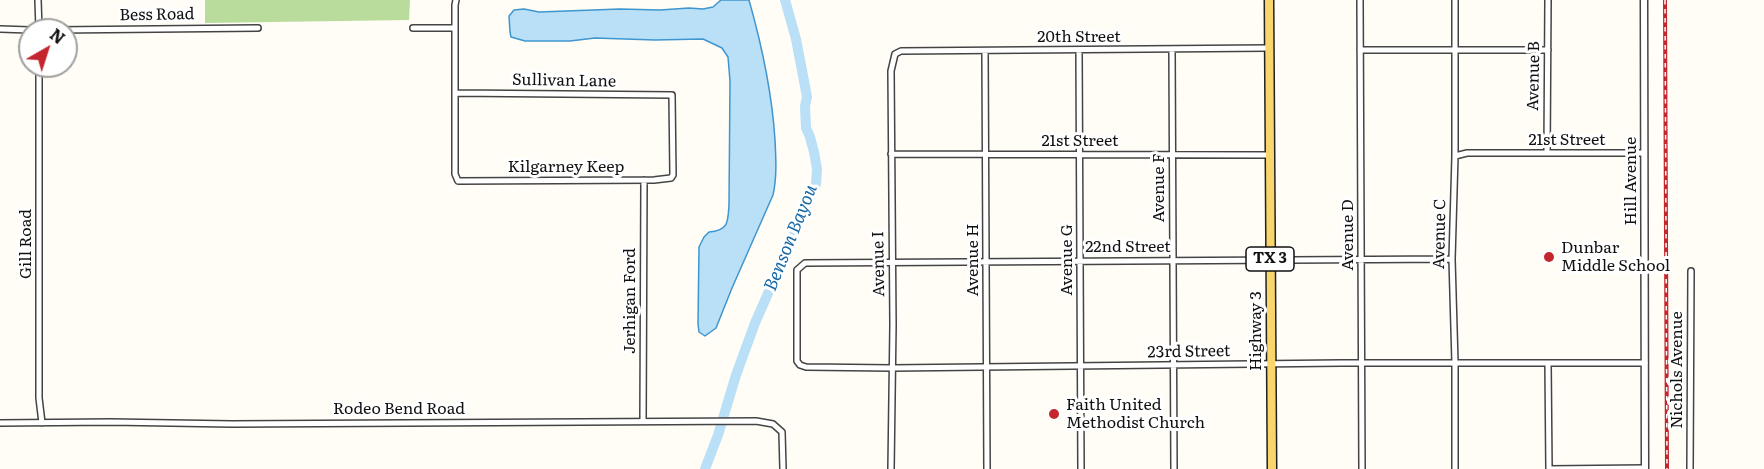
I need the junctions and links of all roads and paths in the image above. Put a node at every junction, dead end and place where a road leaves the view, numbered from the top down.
1 (38, 0) edge
2 (456, 0) edge
3 (1269, 0) edge
4 (1360, 0) edge
5 (1455, 0) edge
6 (1548, 0) edge
7 (1644, 0) edge
8 (39, 18) edge
9 (258, 28) dead end
10 (413, 28) dead end
11 (455, 28) junction
12 (0, 30) edge
13 (18, 30) edge
14 (78, 30) edge
15 (1268, 48) junction
16 (1173, 50) junction
17 (1360, 50) junction
18 (1455, 50) junction
19 (1548, 50) junction
20 (985, 51) junction
21 (1079, 51) junction
22 (893, 59) joint
23 (39, 78) edge
24 (455, 93) junction
25 (1547, 153) junction
26 (1644, 153) junction
27 (891, 154) junction
28 (986, 154) junction
29 (1080, 155) junction
30 (1172, 155) junction
31 (1270, 155) junction
32 (1455, 156) junction
33 (673, 175) joint
34 (644, 180) junction
35 (1452, 259) junction
36 (1173, 260) junction
37 (1270, 260) junction
38 (1362, 260) junction
39 (987, 261) junction
40 (1080, 261) junction
41 (892, 262) junction
42 (1691, 271) dead end
43 (1362, 363) junction
44 (1455, 363) junction
45 (1548, 363) junction
46 (1645, 363) junction
47 (1271, 364) junction
48 (1174, 365) junction
49 (1080, 366) junction
50 (806, 367) joint
51 (987, 367) junction
52 (892, 368) junction
53 (643, 421) junction
54 (0, 423) edge
55 (42, 423) junction
56 (783, 469) edge
57 (891, 469) edge
58 (987, 469) edge
59 (1081, 469) edge
60 (1174, 469) edge
61 (1272, 469) edge
62 (1362, 469) edge
63 (1455, 469) edge
64 (1549, 469) edge
65 (1645, 469) edge
66 (1690, 469) edge

1 - 8 street
2 - 11 street
3 - 15 main road, TX 3
4 - 17 street, Avenue D
5 - 18 street, Avenue C
6 - 19 street, Avenue B
7 - 26 street, Hill Avenue
9 - 14 street, Bess Road
10 - 11 street
11 - 24 street
12 - 13 street
15 - 16 street, 20th Street
15 - 31 main road, Highway 3 / TX 3
16 - 21 street, 20th Street
16 - 30 street, Avenue F
17 - 18 street
17 - 38 street, Avenue D
18 - 19 street
18 - 32 street, Avenue C
19 - 25 street, Avenue B
20 - 21 street, 20th Street
20 - 22 street, 20th Street
20 - 28 street, Avenue H
21 - 29 street, Avenue G
22 - 27 street, Avenue I
23 - 55 street, Gill Road
24 - 33 street, Sullivan Lane
24 - 34 street, Kilgarney Keep
25 - 26 street, 21st Street
25 - 32 street, 21st Street
26 - 46 street, Hill Avenue
27 - 28 street, 21st Street
27 - 41 street, Avenue I
28 - 29 street, 21st Street
28 - 39 street, Avenue H
29 - 30 street, 21st Street
29 - 40 street, Avenue G
30 - 31 street, 21st Street
30 - 36 street, Avenue F
31 - 37 main road, Highway 3 / TX 3
32 - 35 street, Avenue C
33 - 34 street, Kilgarney Keep
34 - 53 street, Jerhigan Ford
35 - 38 street, 22nd Street
35 - 44 street, Avenue C
36 - 37 street, 22nd Street
36 - 40 street, 22nd Street
36 - 48 street, Avenue F
37 - 38 street, 22nd Street
37 - 47 main road, Highway 3 / TX 3
38 - 43 street, Avenue D
39 - 40 street, 22nd Street
39 - 41 street, 22nd Street
39 - 51 street, Avenue H
40 - 49 street, Avenue G
41 - 50 street, 22nd Street
41 - 52 street, Avenue I
42 - 66 street, Nichols Avenue
43 - 44 street, 23rd Street
43 - 47 street, 23rd Street
43 - 62 street, Avenue D
44 - 45 street, 23rd Street
44 - 63 street, Avenue C
45 - 46 street, 23rd Street
45 - 64 street
46 - 65 street, Hill Avenue
47 - 48 street, 23rd Street
47 - 61 main road, Highway 3 / TX 3
48 - 49 street, 23rd Street
48 - 60 street, Avenue F
49 - 51 street, 23rd Street
49 - 59 street, Avenue G
50 - 52 street, 23rd Street
51 - 52 street, 23rd Street
51 - 58 street, Avenue H
52 - 57 street, Avenue I
53 - 55 street, Rodeo Bend Road
53 - 56 street, Rodeo Bend Road
54 - 55 street, Rodeo Bend Road
64 - 65 street

